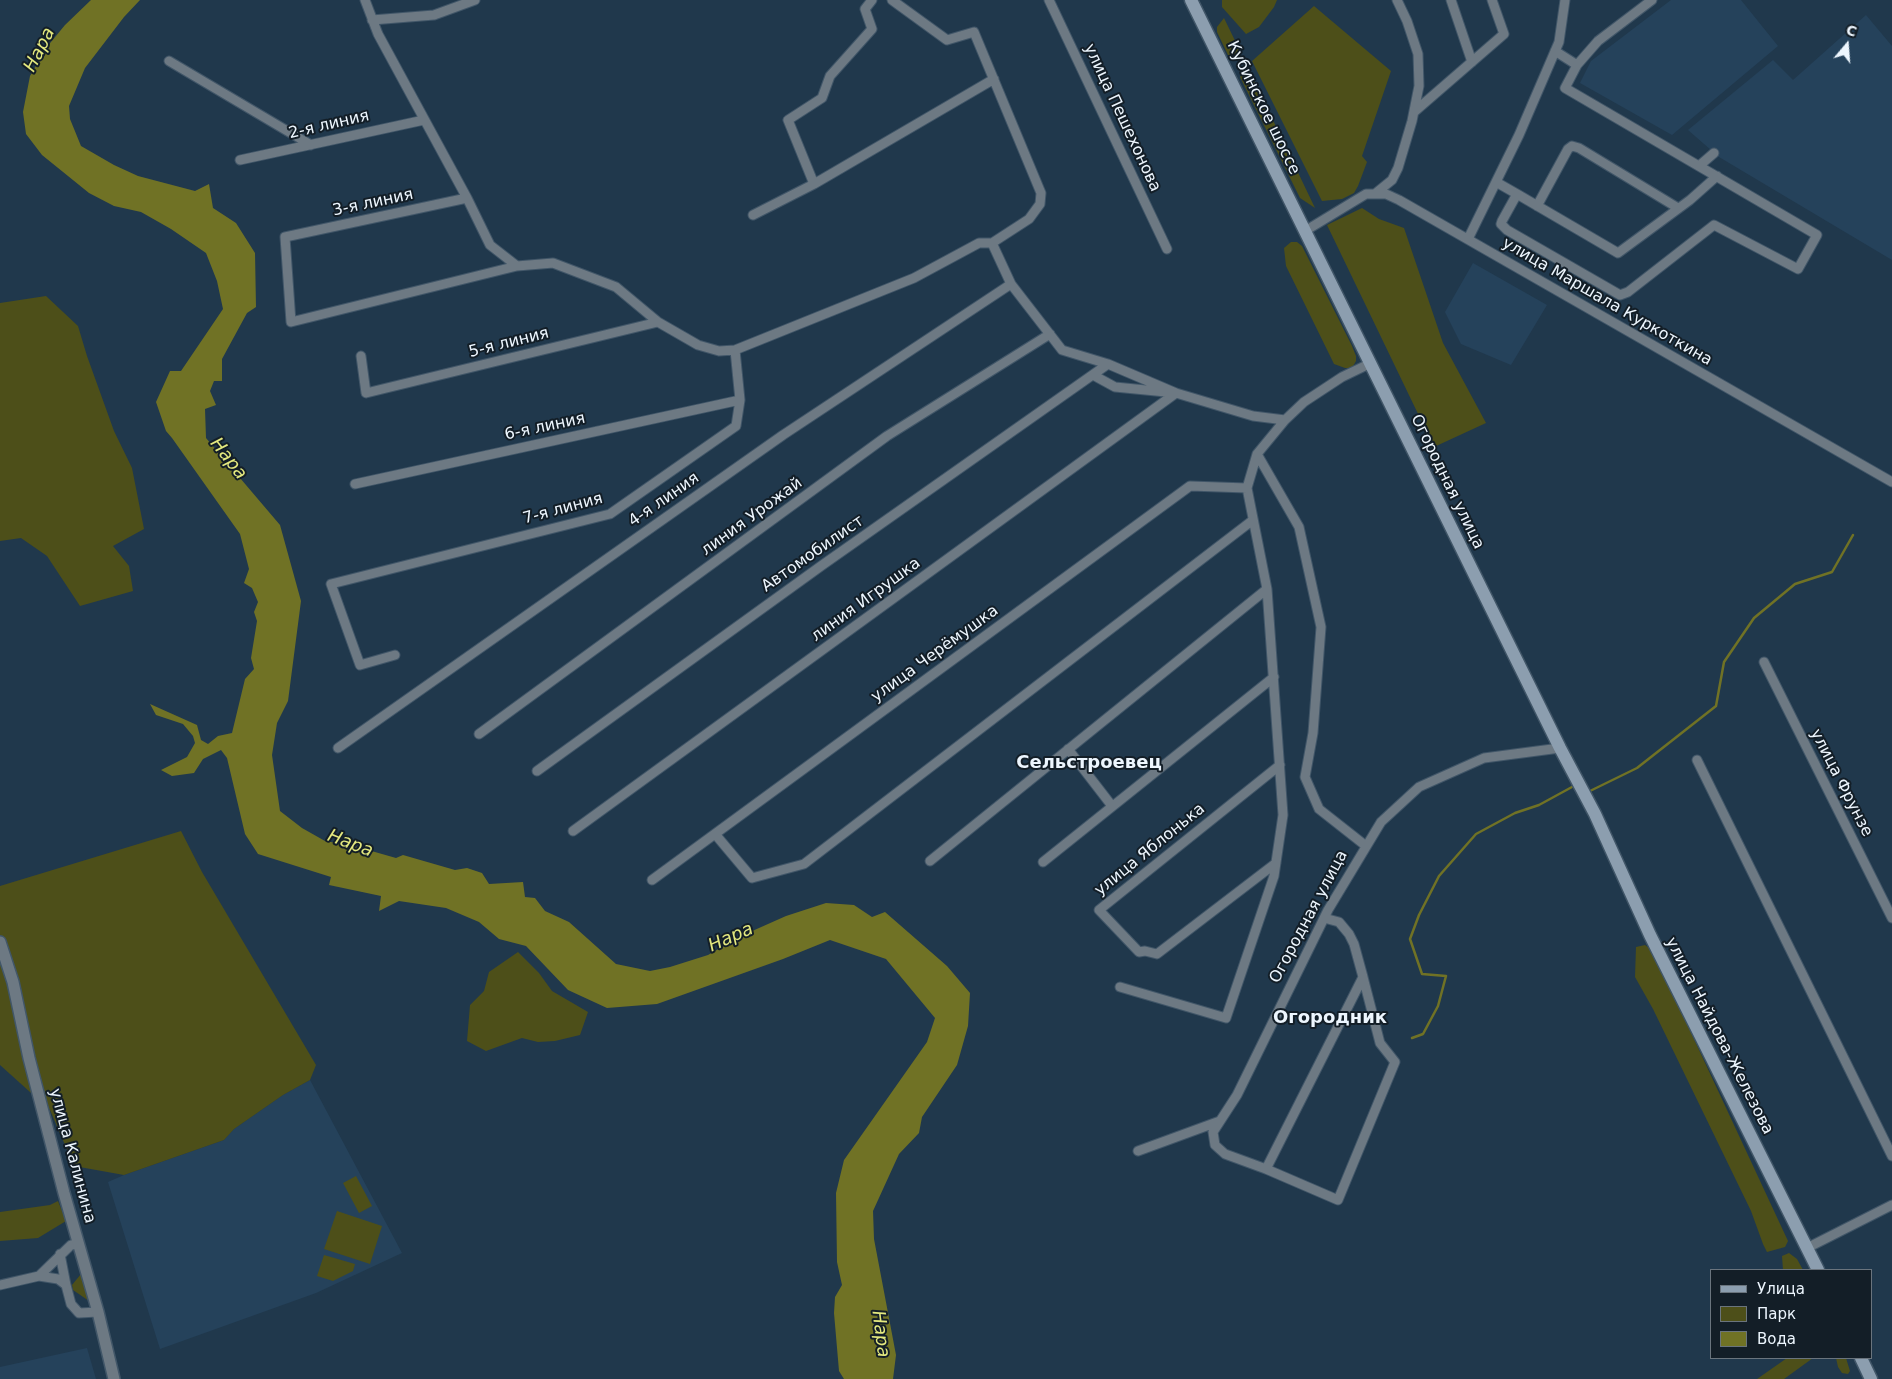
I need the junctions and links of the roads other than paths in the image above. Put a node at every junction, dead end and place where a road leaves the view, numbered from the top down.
1 (365, 0) edge
2 (475, 0) edge
3 (872, 0) edge
4 (892, 0) edge
5 (1049, 0) edge
6 (1191, 0) edge
7 (1397, 0) edge
8 (1451, 0) edge
9 (1492, 0) edge
10 (1565, 0) edge
11 (1652, 0) edge
12 (372, 20) junction
13 (1555, 51) junction
14 (169, 61) dead end
15 (1472, 62) junction
16 (1577, 65) junction
17 (994, 79) junction
18 (1414, 112) junction
19 (424, 120) junction
20 (311, 144) junction
21 (1714, 153) dead end
22 (240, 160) dead end
23 (1699, 166) junction
24 (1717, 176) junction
25 (1496, 182) junction
26 (814, 184) junction
27 (1376, 193) junction
28 (1517, 194) junction
29 (467, 198) junction
30 (1538, 206) junction
31 (1678, 208) junction
32 (753, 215) dead end
33 (1305, 231) junction
34 (1468, 239) junction
35 (992, 243) junction
36 (1167, 249) dead end
37 (517, 266) junction
38 (1011, 284) junction
39 (658, 322) junction
40 (1050, 334) junction
41 (735, 350) junction
42 (361, 356) dead end
43 (1371, 363) junction
44 (1108, 364) junction
45 (1093, 375) junction
46 (1176, 393) junction
47 (740, 400) junction
48 (1286, 420) junction
49 (1257, 454) junction
50 (1892, 482) edge
51 (356, 484) dead end
52 (1247, 488) junction
53 (1253, 520) junction
54 (1267, 589) junction
55 (395, 655) dead end
56 (1764, 662) dead end
57 (1274, 677) junction
58 (479, 734) dead end
59 (338, 748) dead end
60 (1560, 748) junction
61 (1068, 749) junction
62 (1697, 760) dead end
63 (1280, 765) junction
64 (536, 771) dead end
65 (1112, 806) junction
66 (1596, 814) joint
67 (573, 831) dead end
68 (715, 834) junction
69 (1366, 846) junction
70 (930, 861) dead end
71 (1043, 862) dead end
72 (1276, 863) junction
73 (652, 880) dead end
74 (1324, 918) junction
75 (1892, 918) edge
76 (0, 942) edge
77 (1363, 978) junction
78 (1120, 988) dead end
79 (1220, 1121) junction
80 (1138, 1151) dead end
81 (1892, 1156) edge
82 (1266, 1169) junction
83 (1892, 1205) edge
84 (79, 1244) junction
85 (1807, 1248) junction
86 (60, 1254) junction
87 (1818, 1269) edge
88 (38, 1276) junction
89 (0, 1285) edge
90 (66, 1285) junction
91 (98, 1312) junction
92 (1861, 1359) edge
93 (114, 1379) edge
94 (1871, 1379) edge

1 - 12 street
2 - 12 street
3 - 26 street
4 - 17 street
5 - 36 street, улица Пешехонова
6 - 33 main road, Кубинское шоссе
7 - 18 street
8 - 15 street
9 - 15 street
10 - 13 street
11 - 16 street
12 - 19 street
13 - 16 street
13 - 25 street
14 - 20 street
15 - 18 street
16 - 23 street
17 - 26 street
17 - 35 street
18 - 27 street
19 - 20 street, 2-я линия
19 - 29 street
20 - 22 street, 2-я линия
21 - 23 street
23 - 24 street
24 - 28 street
24 - 31 street
25 - 28 street
25 - 34 street
26 - 32 street
27 - 33 street
27 - 34 street, улица Маршала Куркоткина
28 - 30 street
29 - 37 street
29 - 37 street, 3-я линия
30 - 31 street
30 - 31 street
33 - 43 main road, Огородная улица
34 - 50 street, улица Маршала Куркоткина
35 - 38 street
35 - 41 street
37 - 39 street
38 - 40 street
38 - 59 street, 4-я линия
39 - 41 street
39 - 42 street, 5-я линия
40 - 44 street
40 - 58 street, линия Урожай
41 - 47 street, 7-я линия
43 - 48 street
43 - 60 main road, Огородная улица
44 - 45 street, Автомобилист
44 - 46 street
45 - 46 street
45 - 64 street, Автомобилист
46 - 48 street
46 - 67 street, линия Игрушка
47 - 51 street, 6-я линия
47 - 55 street, 7-я линия
48 - 49 street
49 - 52 street
49 - 69 street
52 - 53 street
52 - 68 street, улица Черёмушка
53 - 54 street
53 - 68 street
54 - 57 street
54 - 61 street
56 - 75 street, улица Фрунзе
57 - 63 street
57 - 65 street
60 - 66 main road, Огородная улица
60 - 69 street, Огородная улица
61 - 65 street
61 - 70 street
62 - 81 street
63 - 72 street
63 - 72 street, улица Яблонька
65 - 71 street
66 - 85 main road, улица Найдова-Железова
68 - 73 street, улица Черёмушка
69 - 74 street, Огородная улица
72 - 78 street
74 - 77 street
74 - 79 street, Огородная улица
76 - 84 street, улица Калинина
77 - 82 street
77 - 82 street, Огородная улица
79 - 80 street
79 - 82 street, Огородная улица
83 - 85 street
84 - 86 street
84 - 91 street, улица Калинина
85 - 87 main road, улица Найдова-Железова
86 - 88 street
86 - 90 street
88 - 89 street
88 - 90 street
90 - 91 street
91 - 93 street, улица Калинина
92 - 94 main road

